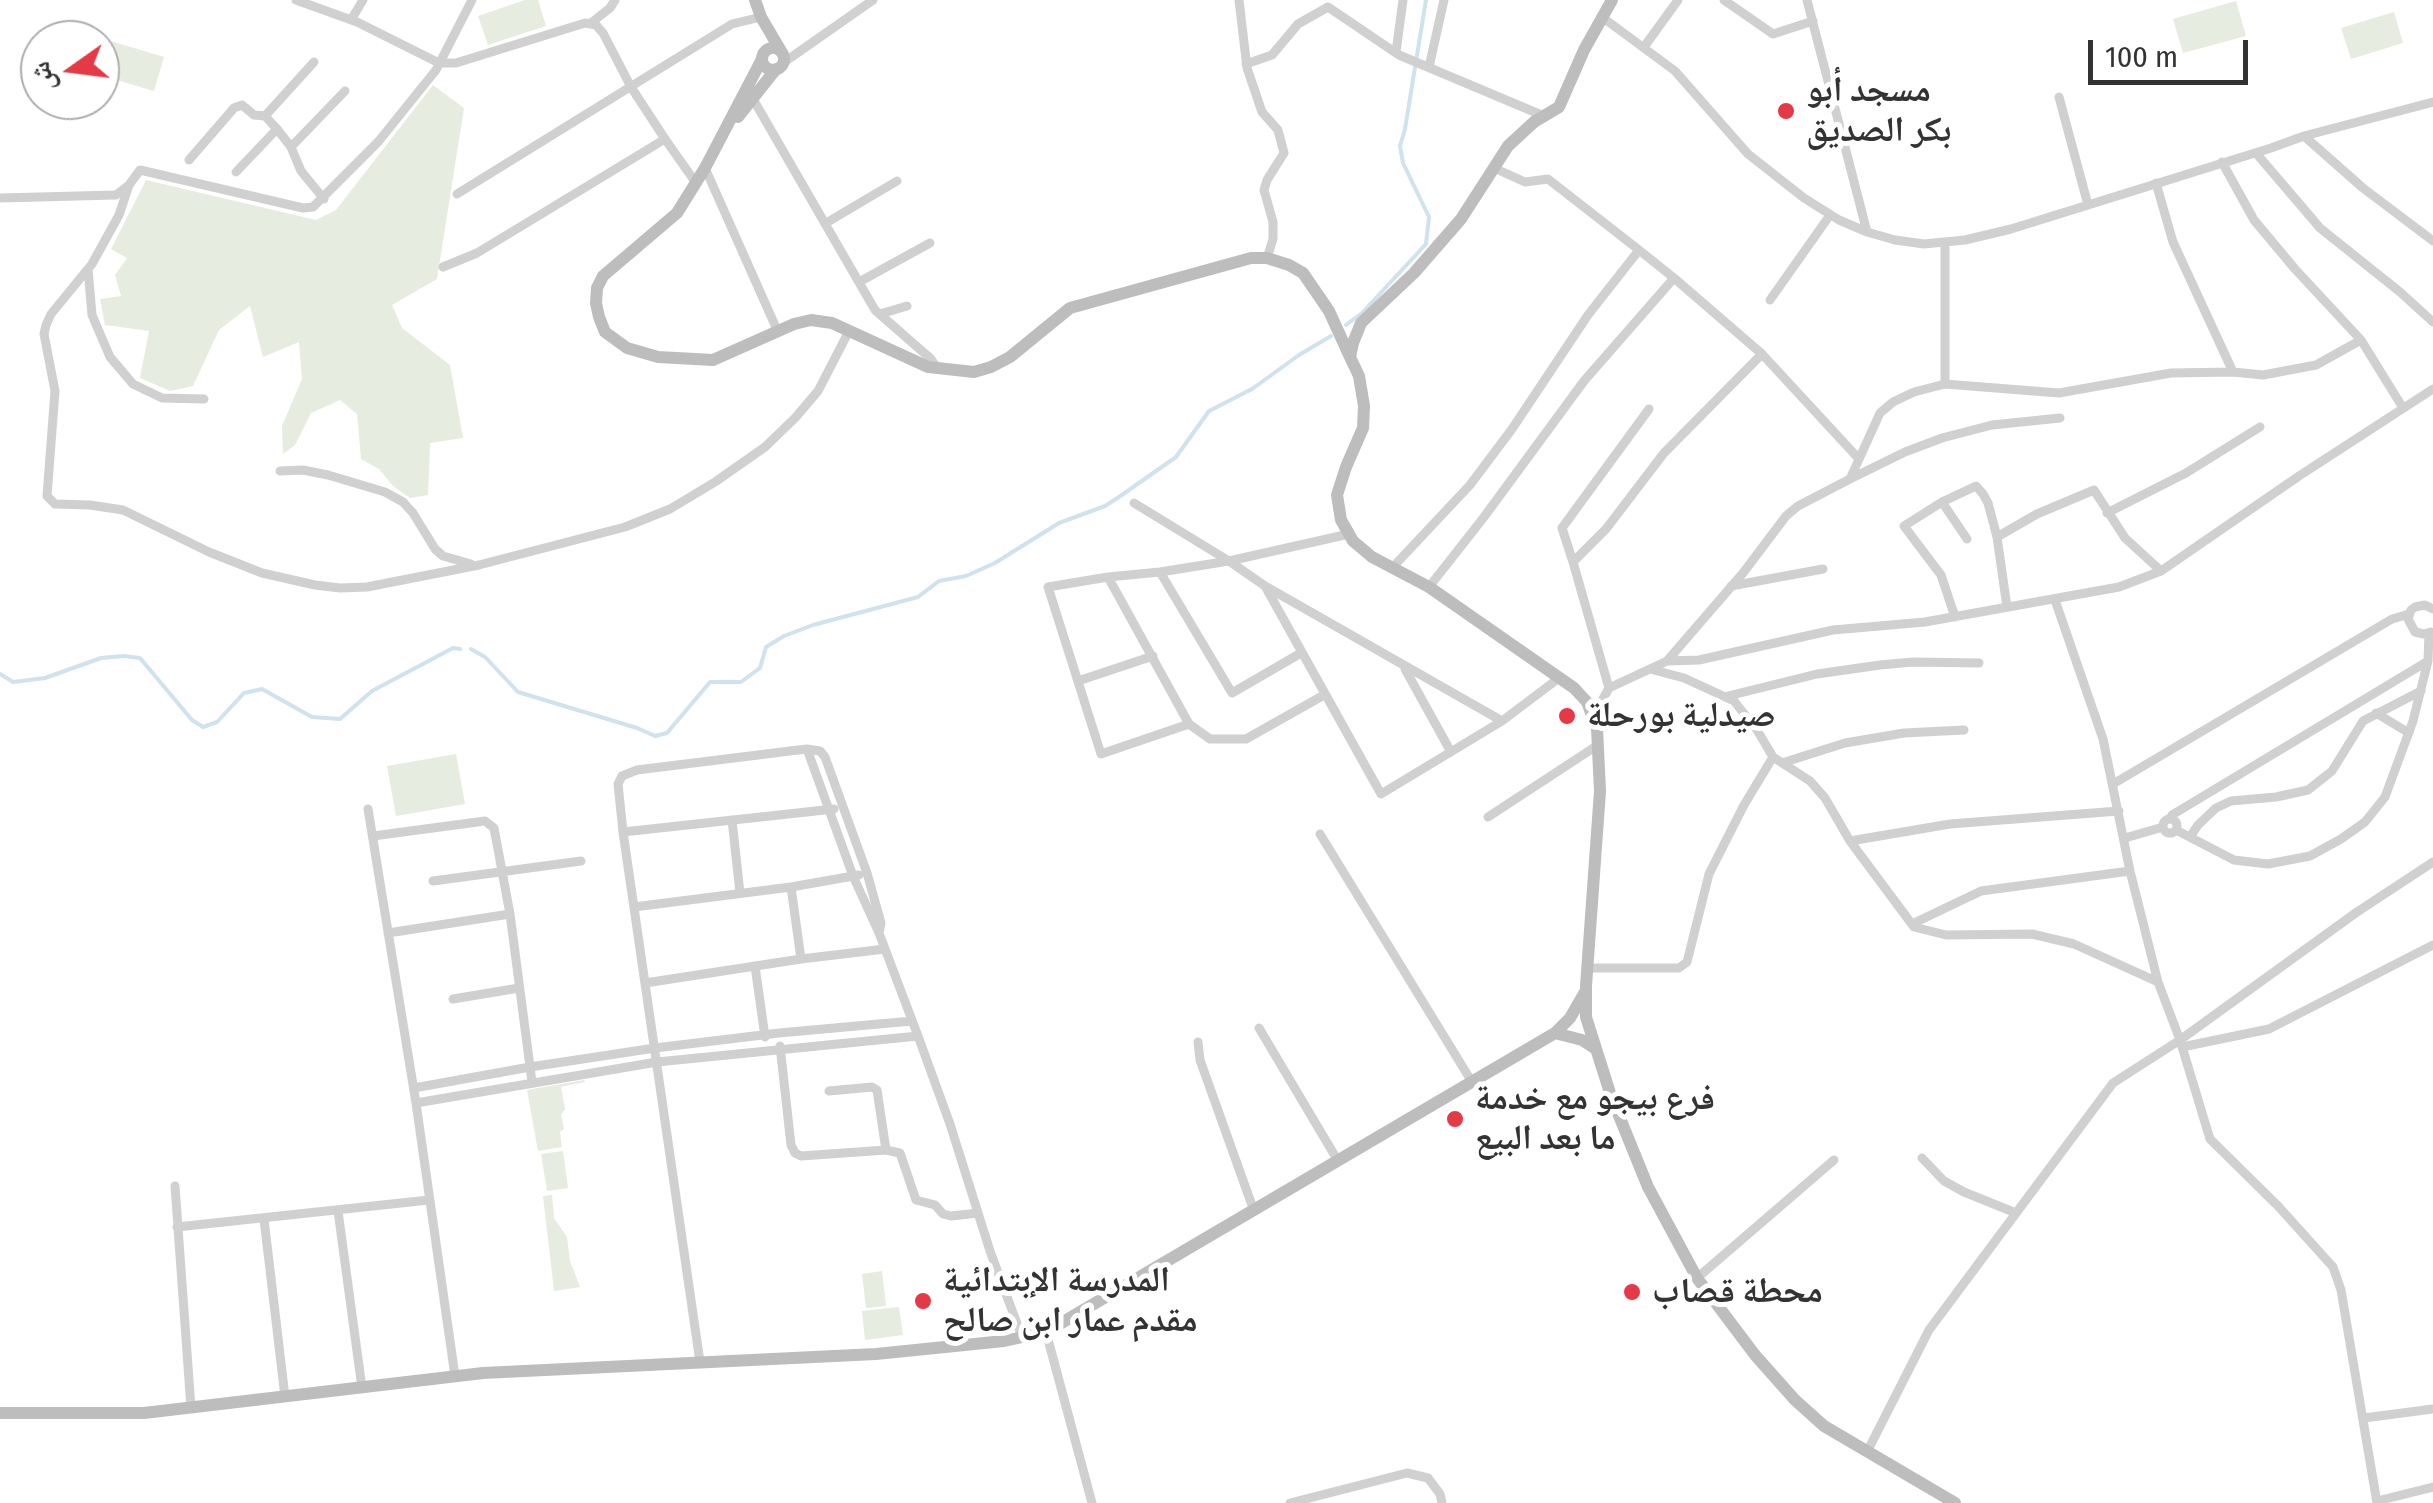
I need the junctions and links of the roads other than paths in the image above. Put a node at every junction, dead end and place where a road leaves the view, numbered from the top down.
1 (296, 0) edge
2 (364, 0) edge
3 (472, 0) edge
4 (616, 0) edge
5 (755, 0) edge
6 (873, 0) edge
7 (1239, 0) edge
8 (1403, 0) edge
9 (1444, 0) edge
10 (1612, 0) edge
11 (1678, 0) edge
12 (1724, 0) edge
13 (1807, 0) edge
14 (761, 17) junction
15 (1602, 18) junction
16 (351, 20) junction
17 (1813, 22) junction
18 (590, 23) junction
19 (1644, 47) junction
20 (1396, 52) junction
21 (762, 57) junction
22 (780, 61) junction
23 (314, 62) dead end
24 (439, 62) junction
25 (1246, 64) junction
26 (1420, 64) junction
27 (631, 86) junction
28 (345, 91) dead end
29 (2059, 96) dead end
30 (753, 99) junction
31 (2433, 102) edge
32 (265, 116) junction
33 (1544, 116) junction
34 (277, 130) junction
35 (2304, 136) junction
36 (665, 139) junction
37 (720, 139) junction
38 (291, 146) junction
39 (2256, 153) junction
40 (188, 160) dead end
41 (2222, 162) junction
42 (705, 168) junction
43 (1494, 168) junction
44 (236, 172) dead end
45 (897, 181) dead end
46 (696, 182) junction
47 (2156, 183) junction
48 (129, 186) junction
49 (457, 194) dead end
50 (0, 198) edge
51 (324, 199) junction
52 (2088, 205) junction
53 (1830, 215) junction
54 (826, 223) junction
55 (1867, 232) junction
56 (2433, 241) edge
57 (1945, 242) junction
58 (930, 243) dead end
59 (1639, 250) junction
60 (1266, 258) junction
61 (443, 267) dead end
62 (88, 269) junction
63 (1674, 278) junction
64 (860, 282) junction
65 (1770, 300) dead end
66 (907, 306) dead end
67 (880, 314) junction
68 (2433, 322) edge
69 (778, 332) junction
70 (849, 332) junction
71 (2360, 340) junction
72 (1762, 354) junction
73 (1350, 357) junction
74 (937, 368) junction
75 (2233, 372) junction
76 (1945, 384) junction
77 (2433, 389) edge
78 (204, 398) dead end
79 (2403, 408) junction
80 (1650, 409) dead end
81 (2060, 418) dead end
82 (2260, 427) dead end
83 (1859, 458) junction
84 (280, 470) dead end
85 (1850, 479) junction
86 (1942, 502) junction
87 (1134, 503) dead end
88 (2107, 513) junction
89 (1349, 534) junction
90 (1996, 537) junction
91 (1966, 539) dead end
92 (1229, 561) junction
93 (1573, 562) junction
94 (479, 565) junction
95 (1392, 568) junction
96 (1822, 569) dead end
97 (2161, 571) junction
98 (1160, 572) junction
99 (1108, 576) junction
100 (1266, 586) junction
101 (1428, 586) junction
102 (1731, 586) junction
103 (2055, 600) junction
104 (2007, 607) junction
105 (2433, 609) edge
106 (2409, 614) junction
107 (1955, 616) junction
108 (2431, 632) edge
109 (1301, 653) junction
110 (1153, 656) junction
111 (2428, 660) junction
112 (1667, 661) junction
113 (1979, 663) dead end
114 (1404, 667) junction
115 (1650, 669) junction
116 (1560, 678) junction
117 (1078, 681) junction
118 (1609, 688) junction
119 (2420, 691) junction
120 (1324, 695) junction
121 (1726, 697) junction
122 (2376, 714) junction
123 (1593, 718) junction
124 (1502, 722) junction
125 (1189, 724) junction
126 (1964, 730) dead end
127 (2409, 733) junction
128 (1598, 745) junction
129 (807, 748) junction
130 (1451, 752) junction
131 (1773, 757) junction
132 (1782, 763) junction
133 (2113, 784) junction
134 (844, 807) junction
135 (368, 810) dead end
136 (831, 810) junction
137 (2118, 811) junction
138 (1488, 817) dead end
139 (732, 820) junction
140 (2166, 823) junction
141 (623, 832) junction
142 (1320, 834) dead end
143 (373, 836) junction
144 (2190, 836) junction
145 (2124, 838) junction
146 (1850, 841) junction
147 (582, 861) dead end
148 (2433, 862) edge
149 (504, 871) junction
150 (2130, 872) junction
151 (867, 873) junction
152 (854, 876) junction
153 (434, 881) dead end
154 (791, 887) junction
155 (740, 893) junction
156 (634, 906) junction
157 (510, 914) junction
158 (1912, 924) junction
159 (388, 933) junction
160 (879, 933) junction
161 (2433, 945) edge
162 (885, 949) junction
163 (801, 959) junction
164 (755, 966) junction
165 (1588, 968) junction
166 (2158, 982) junction
167 (645, 983) junction
168 (519, 988) junction
169 (1586, 989) junction
170 (453, 999) dead end
171 (912, 1021) junction
172 (1259, 1028) dead end
173 (779, 1033) junction
174 (1555, 1033) junction
175 (765, 1035) junction
176 (918, 1036) junction
177 (1198, 1042) dead end
178 (2181, 1044) junction
179 (655, 1048) junction
180 (780, 1048) junction
181 (1596, 1049) junction
182 (767, 1050) junction
183 (657, 1062) junction
184 (530, 1067) junction
185 (532, 1082) junction
186 (1472, 1082) junction
187 (414, 1088) junction
188 (829, 1091) dead end
189 (416, 1103) junction
190 (886, 1150) junction
191 (1922, 1158) dead end
192 (1834, 1160) dead end
193 (1338, 1161) junction
194 (174, 1186) dead end
195 (429, 1200) junction
196 (1254, 1210) junction
197 (338, 1211) junction
198 (978, 1213) junction
199 (2016, 1213) junction
200 (264, 1218) junction
201 (177, 1227) junction
202 (1697, 1278) junction
203 (1046, 1332) junction
204 (1022, 1337) junction
205 (700, 1362) junction
206 (455, 1376) junction
207 (362, 1388) junction
208 (284, 1398) junction
209 (190, 1408) junction
210 (2433, 1409) edge
211 (0, 1414) edge
212 (2364, 1418) junction
213 (1867, 1452) junction
214 (2433, 1486) edge
215 (2377, 1502) edge
216 (1092, 1503) edge
217 (1290, 1503) edge
218 (1442, 1503) edge
219 (1955, 1503) edge

1 - 16 street
2 - 16 street
3 - 24 street
4 - 18 street
5 - 14 main road
6 - 22 street
7 - 25 street
8 - 20 street
9 - 26 street
10 - 15 main road
11 - 19 street
12 - 17 street
13 - 17 street
14 - 21 main road
14 - 22 main road
14 - 27 street
15 - 19 street
15 - 33 main road
16 - 24 street
17 - 55 street
18 - 24 street
18 - 27 street
19 - 53 street
20 - 25 street
20 - 26 street
21 - 22 main road
21 - 37 main road
22 - 30 main road
23 - 32 street
24 - 51 street
25 - 60 street
26 - 33 street
27 - 36 street
27 - 49 street
28 - 38 street
29 - 52 street
30 - 37 main road
30 - 54 street
31 - 35 street
32 - 34 street
32 - 40 street
33 - 43 main road
34 - 38 street
34 - 44 street
35 - 39 street
35 - 56 street
36 - 46 street
36 - 61 street
37 - 42 main road
38 - 51 street
39 - 41 street
39 - 68 street
41 - 47 street
41 - 71 street
42 - 46 main road
42 - 69 street
43 - 59 street
43 - 73 main road
45 - 54 street
46 - 69 main road
47 - 52 street
47 - 75 street
48 - 50 street
48 - 51 street
48 - 62 street
52 - 57 street
53 - 55 street
53 - 65 street
54 - 64 street
55 - 57 street
57 - 76 street
58 - 64 street
59 - 63 street
59 - 95 street
60 - 73 main road
60 - 74 main road
62 - 78 street
62 - 94 street
63 - 72 street
63 - 101 street
64 - 67 street
66 - 67 street
67 - 74 street
69 - 70 main road
70 - 74 main road
70 - 94 street
71 - 75 street
71 - 79 street
72 - 83 street
72 - 93 street
73 - 89 main road
75 - 76 street
76 - 83 street
77 - 79 street
79 - 97 street
80 - 93 street
81 - 85 street
82 - 88 street
83 - 85 street
84 - 94 street
85 - 102 street
86 - 90 street
86 - 91 street
86 - 107 street
87 - 92 street
88 - 90 street
88 - 97 street
89 - 92 street
89 - 95 main road
90 - 104 street
92 - 98 street
92 - 100 street
93 - 118 street
95 - 101 main road
96 - 102 street
97 - 103 street
98 - 99 street
98 - 109 street
99 - 110 street
99 - 117 street
100 - 109 street
100 - 114 street
101 - 116 main road
102 - 112 street
103 - 104 street
103 - 133 street
104 - 107 street
105 - 106 street
106 - 108 street
106 - 133 street
107 - 112 street
108 - 111 street
109 - 120 street
110 - 117 street
110 - 125 street
111 - 119 street
111 - 140 street
112 - 115 street
113 - 121 street
114 - 124 street
114 - 130 street
115 - 118 street
115 - 121 street
116 - 123 main road
116 - 124 street
117 - 125 street
118 - 123 street
119 - 122 street
119 - 127 street
120 - 125 street
120 - 130 street
121 - 131 street
122 - 127 street
122 - 144 street
123 - 128 main road
124 - 130 street
126 - 132 street
127 - 144 street
128 - 138 street
128 - 165 main road
129 - 134 street
129 - 136 street
129 - 141 street
131 - 132 street
131 - 165 street
132 - 146 street
133 - 137 street
134 - 136 street
134 - 151 street
135 - 143 street
136 - 139 street
136 - 152 street
137 - 145 street
137 - 146 street
139 - 141 street
139 - 155 street
140 - 144 street
140 - 145 street
141 - 156 street
142 - 186 street
143 - 149 street
143 - 159 street
145 - 150 street
146 - 158 street
147 - 149 street
148 - 178 street
149 - 153 street
149 - 157 street
150 - 158 street
150 - 166 street
151 - 152 street
151 - 160 street
152 - 154 street
152 - 160 street
154 - 155 street
154 - 163 street
155 - 156 street
156 - 167 street
157 - 159 street
157 - 168 street
158 - 166 street
159 - 187 street
160 - 162 street
161 - 178 street
162 - 163 street
162 - 171 street
163 - 164 street
164 - 167 street
164 - 175 street
165 - 169 main road
166 - 178 street
167 - 179 street
168 - 170 street
168 - 184 street
169 - 174 main road
169 - 181 main road
171 - 173 street
171 - 176 street
172 - 193 street
173 - 175 street
173 - 180 street
174 - 181 main road
174 - 186 main road
175 - 179 street
175 - 182 street
176 - 180 street
176 - 198 street
177 - 196 street
178 - 199 street
178 - 212 street
179 - 183 street
179 - 184 street
180 - 182 street
180 - 190 street
181 - 202 main road
182 - 183 street
183 - 185 street
183 - 205 street
184 - 185 street
184 - 187 street
185 - 189 street
186 - 193 main road
187 - 189 street
188 - 190 street
189 - 195 street
190 - 198 street
191 - 199 street
192 - 202 street
193 - 196 main road
194 - 201 street
195 - 197 street
195 - 206 street
196 - 203 main road
197 - 200 street
197 - 207 street
198 - 204 street
199 - 213 street
200 - 201 street
200 - 208 street
201 - 209 street
202 - 213 main road
203 - 204 main road
203 - 216 street
204 - 205 main road
205 - 206 main road
206 - 207 main road
207 - 208 main road
208 - 209 main road
209 - 211 main road
210 - 212 street
212 - 215 street
213 - 219 main road
214 - 215 street
217 - 218 street

